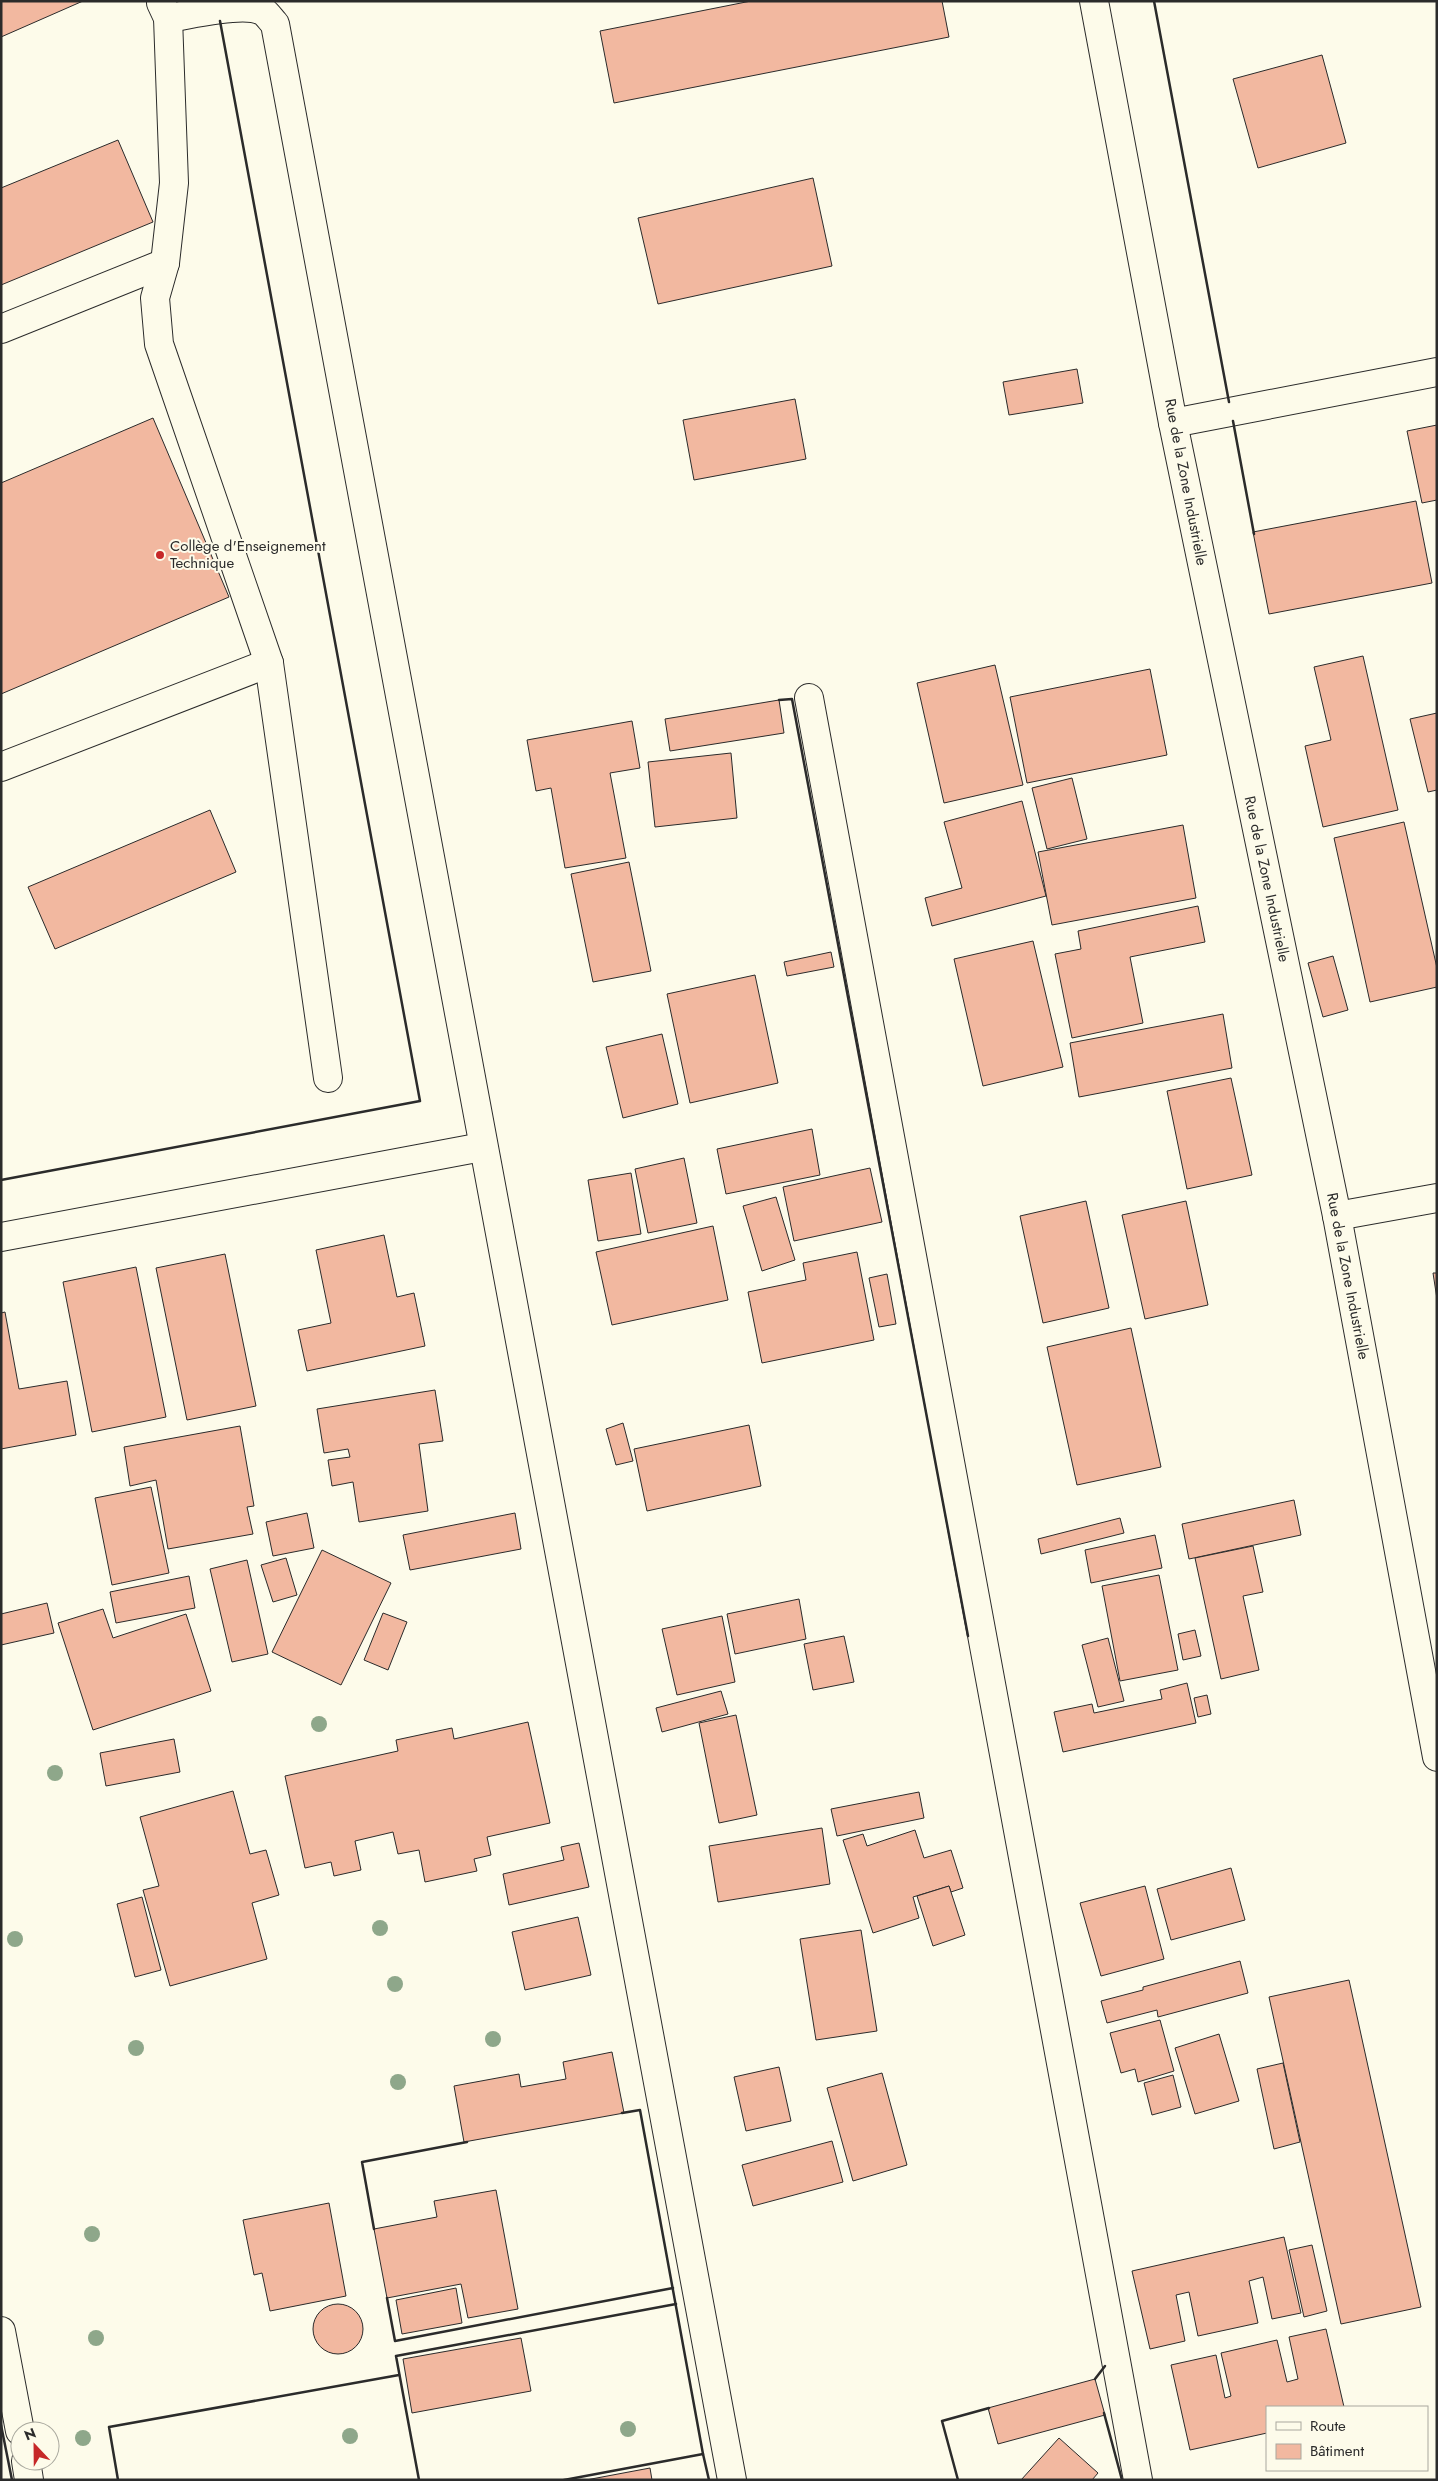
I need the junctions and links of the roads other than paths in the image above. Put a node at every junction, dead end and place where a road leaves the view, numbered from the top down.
1 (1094, 1) edge
2 (164, 10) edge
3 (165, 262) junction
4 (1, 329) edge
5 (1437, 372) edge
6 (1173, 423) junction
7 (269, 663) junction
8 (809, 698) dead end
9 (1, 767) edge
10 (328, 1078) dead end
11 (482, 1147) junction
12 (1437, 1198) edge
13 (1337, 1216) junction
14 (1, 1237) edge
15 (1437, 1757) edge
16 (1, 2331) edge
17 (18, 2421) edge
18 (732, 2480) edge
19 (1138, 2480) edge

1 - 6 street, Rue de la Zone Industrielle
2 - 3 street
2 - 11 street
3 - 4 street
3 - 7 street
5 - 6 street
6 - 13 street, Rue de la Zone Industrielle
7 - 9 street
7 - 10 street
8 - 19 street
11 - 14 street
11 - 18 street
12 - 13 street
13 - 15 street, Rue de la Zone Industrielle
16 - 17 street

